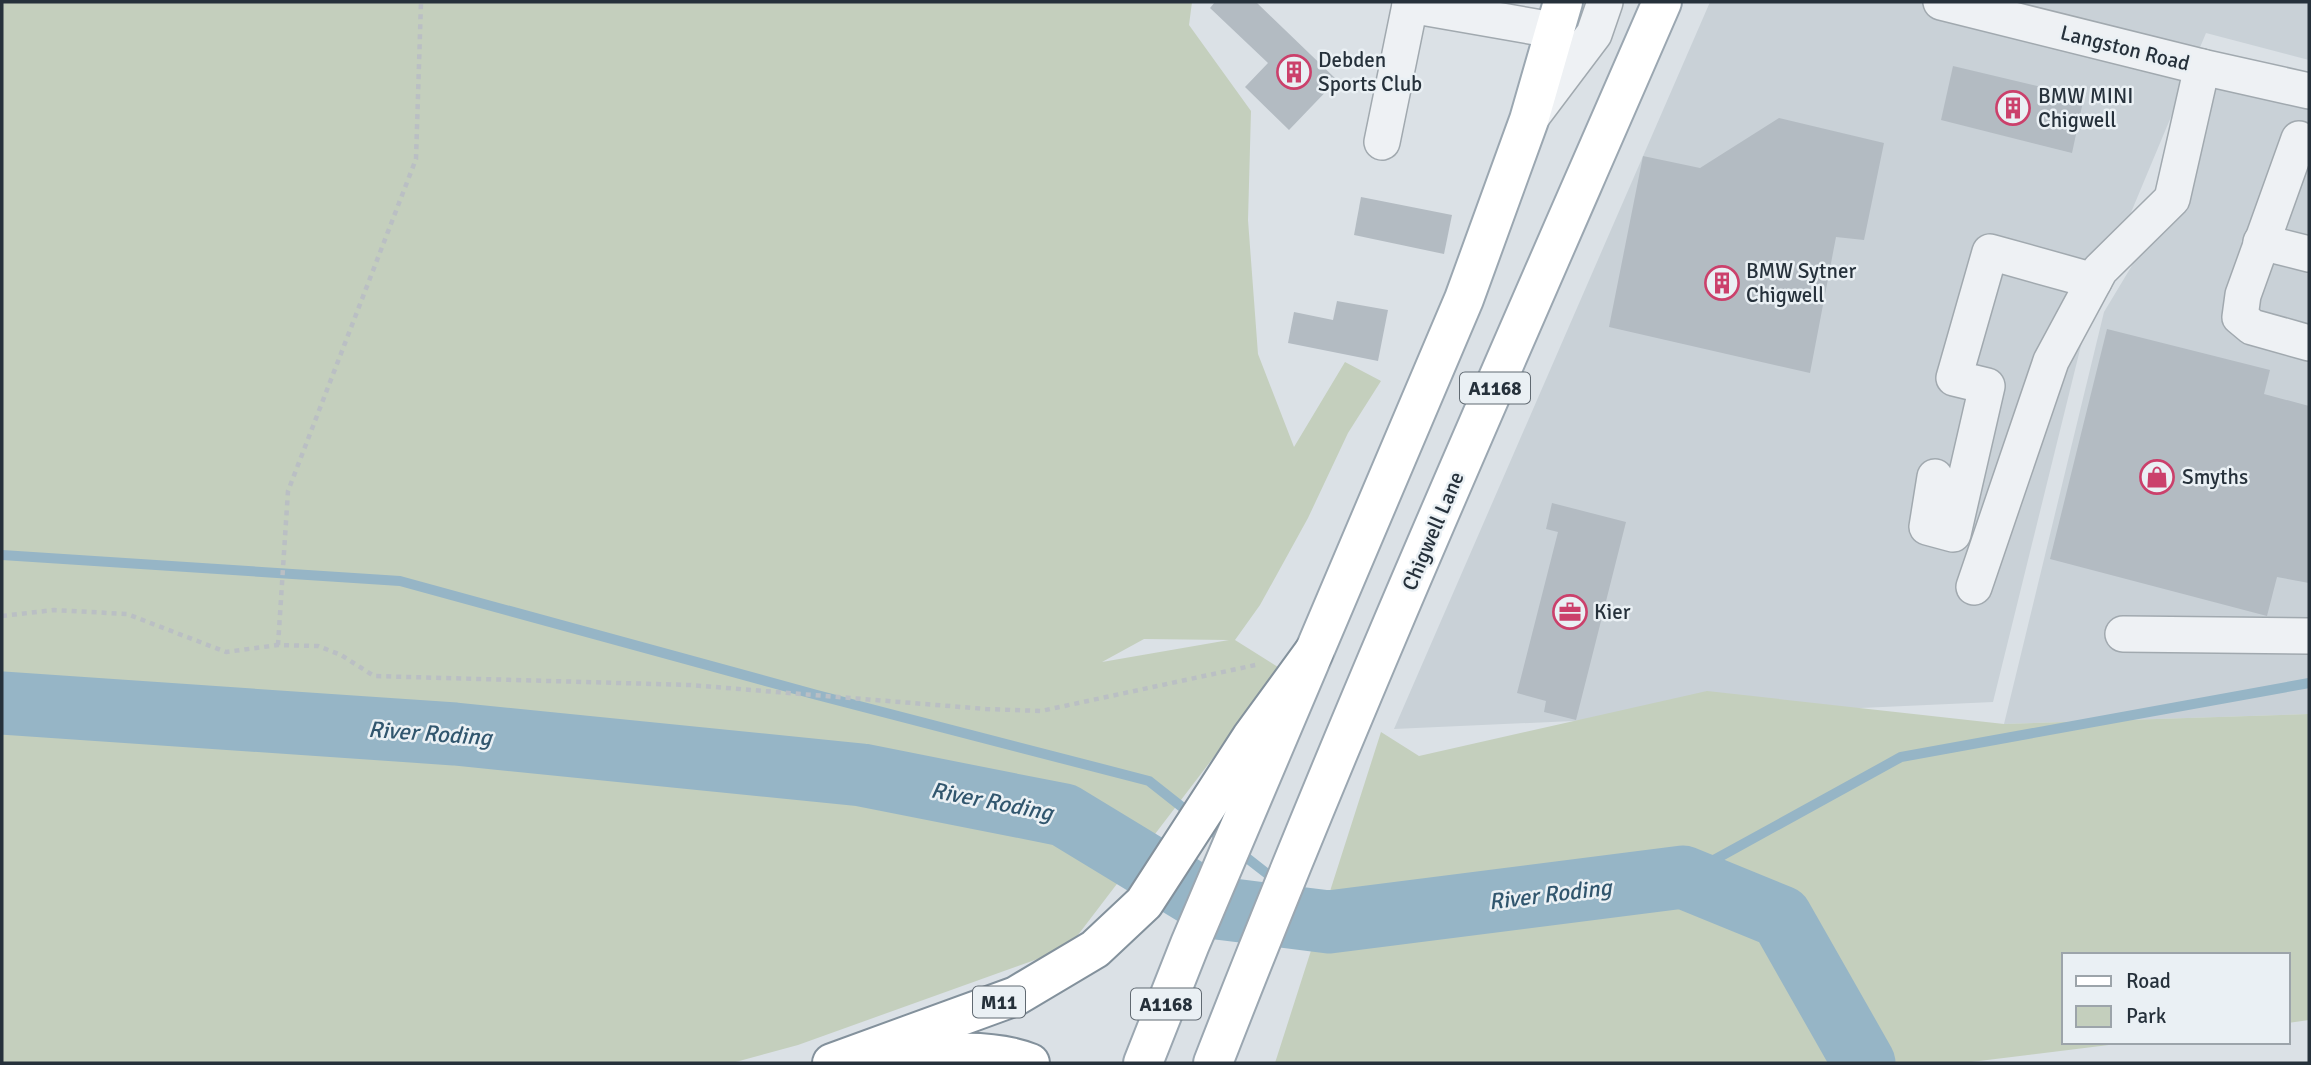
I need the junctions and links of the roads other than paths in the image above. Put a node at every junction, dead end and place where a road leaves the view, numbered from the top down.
1 (1605, 2) edge
2 (1662, 2) edge
3 (1941, 2) edge
4 (1410, 3) edge
5 (2035, 14) edge
6 (1558, 16) edge
7 (2202, 67) junction
8 (2309, 91) edge
9 (1529, 120) junction
10 (2299, 139) dead end
11 (1382, 142) dead end
12 (2261, 242) junction
13 (2309, 254) edge
14 (2094, 281) junction
15 (2309, 343) edge
16 (1935, 477) dead end
17 (1974, 587) dead end
18 (2123, 634) dead end
19 (2309, 636) edge
20 (1313, 653) junction
21 (832, 1063) edge
22 (860, 1063) edge
23 (1030, 1063) edge
24 (1143, 1063) edge
25 (1213, 1063) edge

1 - 9 street
2 - 25 main road, Chigwell Lane / A1168
3 - 5 street, Langston Road
4 - 6 street
4 - 11 street
5 - 7 street, Langston Road
6 - 9 main road, A1168
7 - 8 street, Langston Road
7 - 14 street
9 - 20 main road, A1168
10 - 12 street
12 - 13 street
12 - 15 street
14 - 16 street
14 - 17 street
18 - 19 street
20 - 21 main road, M11
20 - 24 main road, A1168
22 - 23 main road

